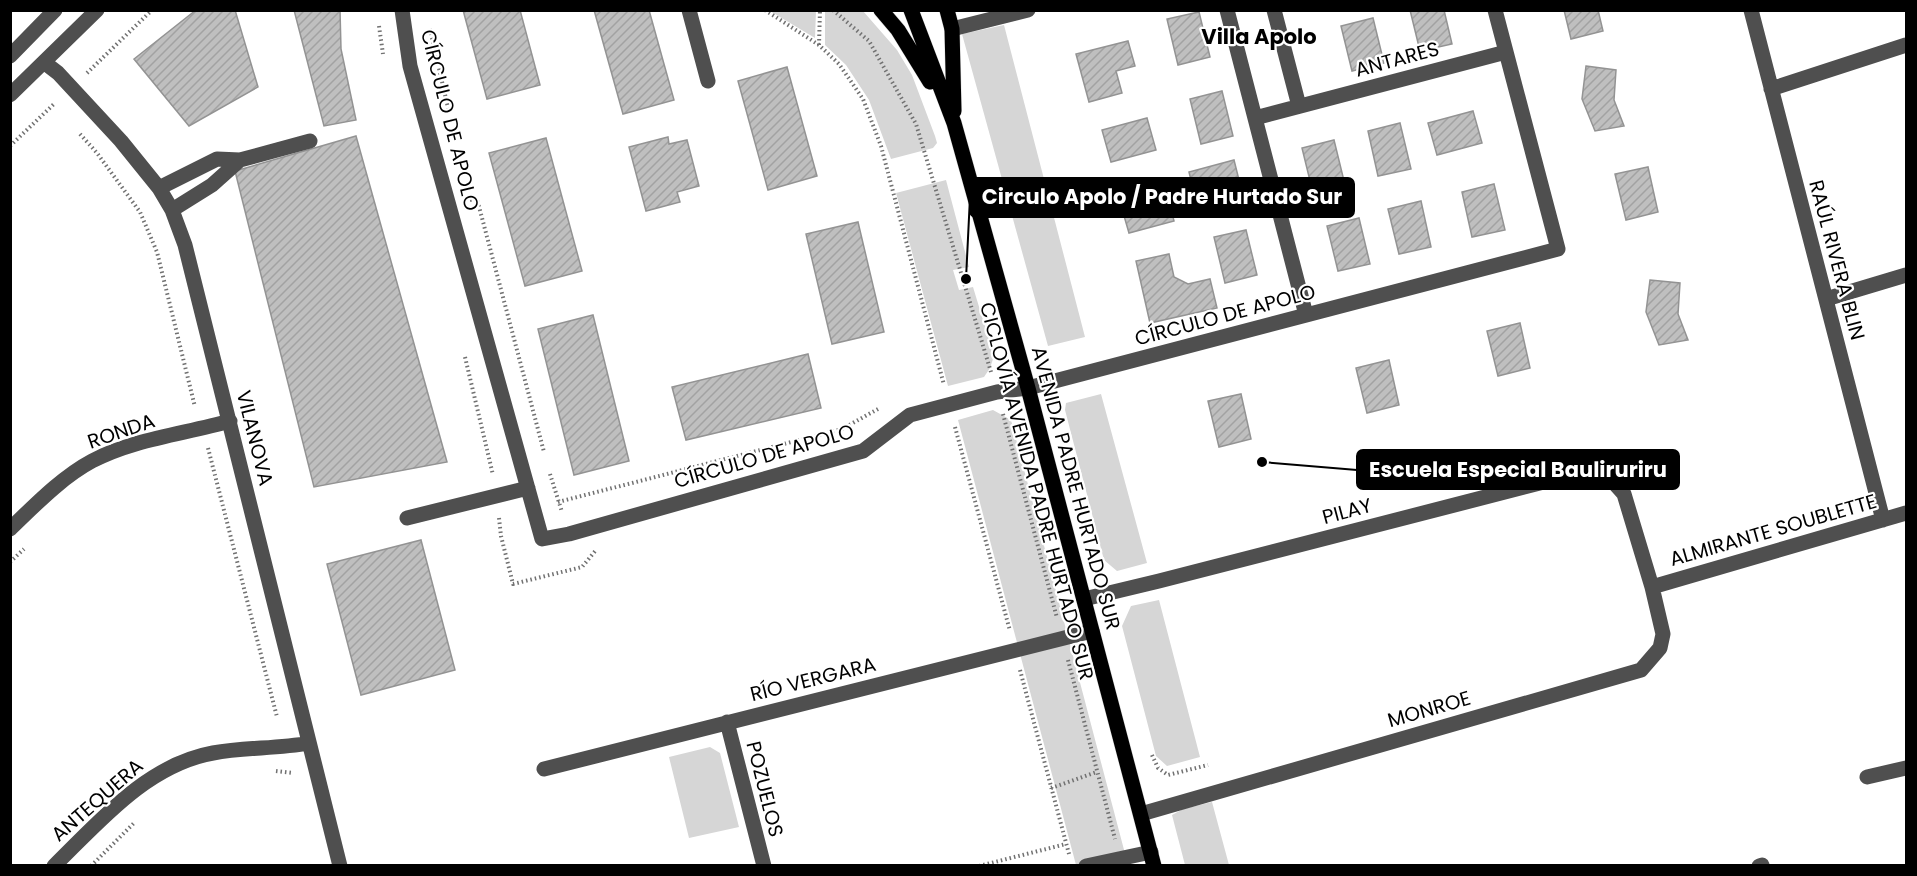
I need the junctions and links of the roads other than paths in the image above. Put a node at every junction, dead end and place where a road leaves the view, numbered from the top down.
1 (55, 10) edge
2 (97, 10) edge
3 (402, 10) edge
4 (689, 10) edge
5 (881, 10) edge
6 (911, 10) edge
7 (947, 10) edge
8 (1028, 10) edge
9 (1227, 10) edge
10 (1274, 10) edge
11 (1495, 10) edge
12 (1751, 10) edge
13 (952, 29) junction
14 (1906, 45) edge
15 (1506, 52) junction
16 (10, 56) edge
17 (45, 63) junction
18 (708, 81) dead end
19 (1771, 89) junction
20 (10, 95) edge
21 (1299, 106) junction
22 (1255, 118) junction
23 (954, 123) junction
24 (310, 141) dead end
25 (240, 160) junction
26 (159, 188) junction
27 (172, 210) junction
28 (1906, 275) edge
29 (1826, 299) junction
30 (1306, 315) junction
31 (1028, 388) junction
32 (230, 421) junction
33 (528, 488) junction
34 (1906, 513) edge
35 (407, 518) dead end
36 (1883, 520) junction
37 (10, 529) edge
38 (1652, 587) junction
39 (1084, 599) junction
40 (1092, 631) junction
41 (727, 722) junction
42 (309, 743) junction
43 (1906, 768) edge
44 (544, 769) dead end
45 (1867, 777) dead end
46 (1141, 814) junction
47 (1152, 859) edge
48 (54, 866) edge
49 (340, 866) edge
50 (764, 866) edge
51 (1086, 866) edge

1 - 16 street
2 - 17 street
3 - 33 street, CÍRCULO DE APOLO
4 - 18 street
5 - 23 main road
6 - 23 main road, AVENIDA PADRE HURTADO SUR
7 - 13 main road, AVENIDA PADRE HURTADO SUR
8 - 13 street
9 - 22 street
10 - 21 street
11 - 15 street, CÍRCULO DE APOLO
12 - 19 street, RAÚL RIVERA BLIN
13 - 23 main road, AVENIDA PADRE HURTADO SUR
14 - 19 street
15 - 21 street, ANTARES
15 - 30 street, CÍRCULO DE APOLO
17 - 20 street
17 - 26 street, VILANOVA
19 - 29 street, RAÚL RIVERA BLIN
21 - 22 street, ANTARES
22 - 30 street
23 - 31 main road, AVENIDA PADRE HURTADO SUR
24 - 25 street
25 - 26 street
25 - 27 street
26 - 27 street, VILANOVA
27 - 32 street, VILANOVA
28 - 29 street
29 - 36 street, RAÚL RIVERA BLIN
30 - 31 street, CÍRCULO DE APOLO
31 - 33 street, CÍRCULO DE APOLO
31 - 39 main road, AVENIDA PADRE HURTADO SUR
32 - 37 street, RONDA
32 - 42 street, VILANOVA
33 - 35 street
34 - 36 street, ALMIRANTE SOUBLETTE
36 - 38 street, ALMIRANTE SOUBLETTE
38 - 39 street, PILAY
38 - 46 street, MONROE
39 - 40 main road, AVENIDA PADRE HURTADO SUR
40 - 41 street, RÍO VERGARA
40 - 46 main road, AVENIDA PADRE HURTADO SUR
41 - 44 street, RÍO VERGARA
41 - 50 street, POZUELOS
42 - 48 street, ANTEQUERA
42 - 49 street, VILANOVA
43 - 45 street
46 - 47 main road, AVENIDA PADRE HURTADO SUR
47 - 51 street

